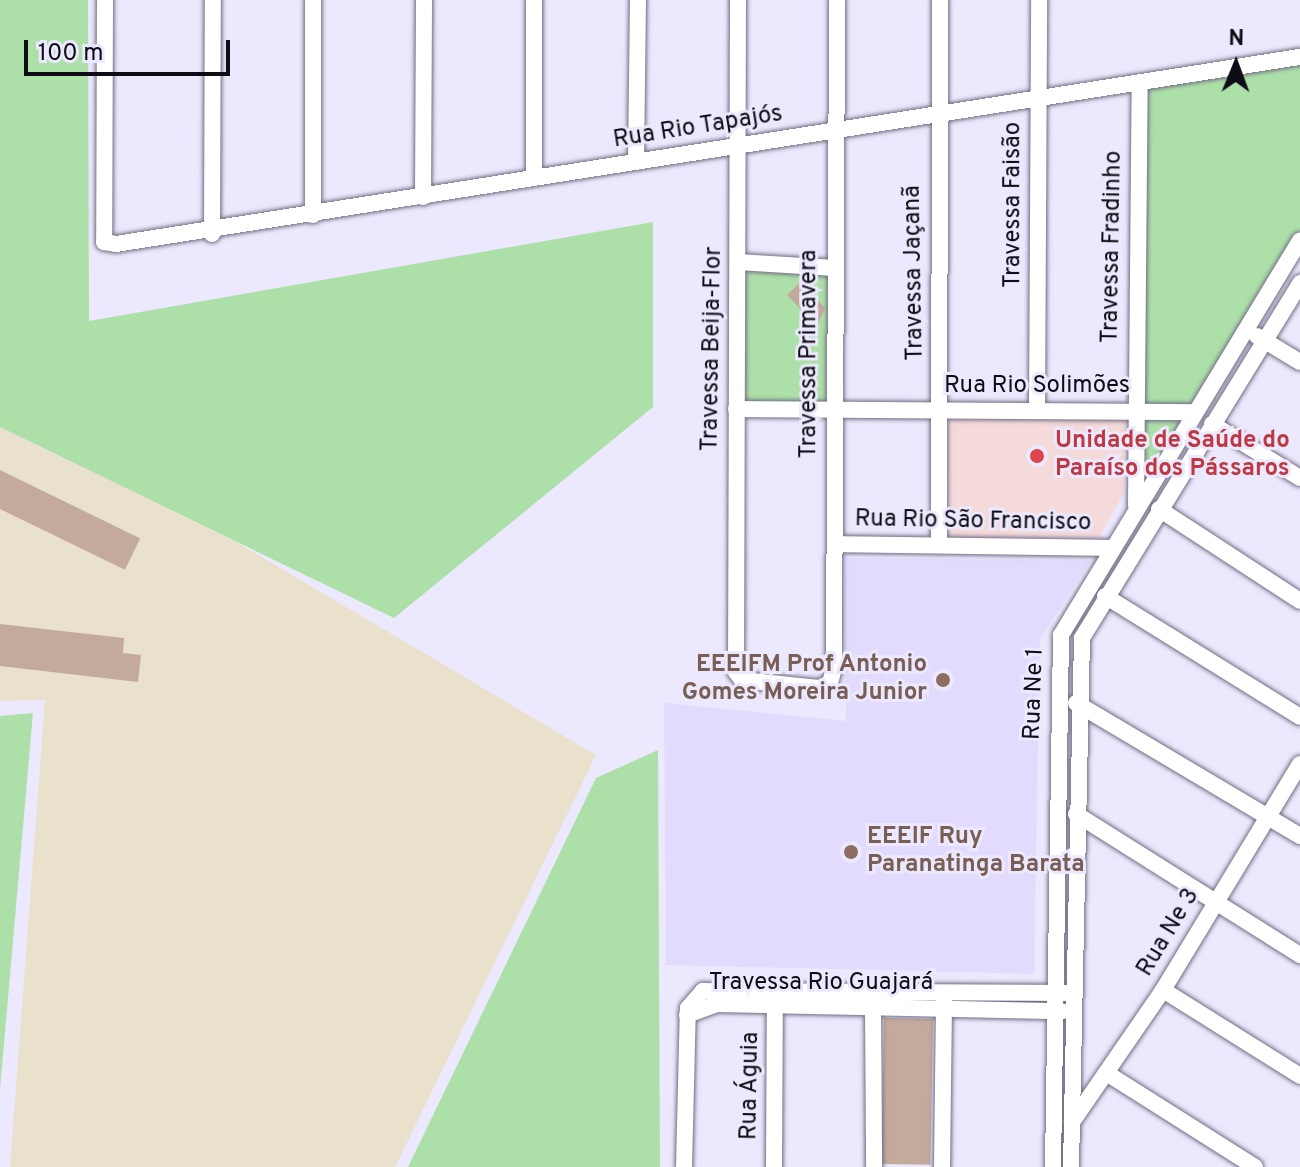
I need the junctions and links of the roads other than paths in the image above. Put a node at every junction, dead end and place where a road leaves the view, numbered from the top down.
1 (105, 0) edge
2 (213, 0) edge
3 (313, 0) edge
4 (424, 0) edge
5 (534, 0) edge
6 (638, 0) edge
7 (738, 0) edge
8 (837, 0) edge
9 (940, 0) edge
10 (1039, 0) edge
11 (1300, 57) edge
12 (1140, 83) junction
13 (1038, 100) junction
14 (938, 115) junction
15 (835, 132) junction
16 (737, 147) junction
17 (636, 162) junction
18 (534, 177) junction
19 (423, 197) junction
20 (313, 215) junction
21 (212, 234) junction
22 (1300, 241) edge
23 (738, 262) junction
24 (835, 268) junction
25 (1300, 283) edge
26 (1245, 329) junction
27 (1263, 340) junction
28 (1300, 362) edge
29 (736, 409) junction
30 (835, 410) junction
31 (941, 410) junction
32 (1037, 411) junction
33 (1135, 411) junction
34 (1194, 412) junction
35 (1212, 424) junction
36 (1300, 478) edge
37 (1136, 507) junction
38 (1159, 509) junction
39 (835, 544) junction
40 (939, 545) junction
41 (1110, 548) junction
42 (1094, 572) junction
43 (1108, 590) junction
44 (1300, 601) edge
45 (808, 687) joint
46 (1076, 703) junction
47 (1300, 717) edge
48 (1300, 764) edge
49 (1076, 814) junction
50 (1265, 814) junction
51 (1300, 836) edge
52 (1214, 903) junction
53 (1300, 955) edge
54 (775, 988) junction
55 (1163, 990) junction
56 (945, 991) junction
57 (1055, 992) junction
58 (1072, 993) junction
59 (869, 1001) junction
60 (776, 1006) junction
61 (944, 1008) junction
62 (1063, 1011) junction
63 (687, 1015) junction
64 (1108, 1074) junction
65 (1300, 1076) edge
66 (1072, 1122) junction
67 (684, 1167) edge
68 (774, 1167) edge
69 (874, 1167) edge
70 (942, 1167) edge
71 (1053, 1167) edge
72 (1071, 1167) edge
73 (1255, 1167) edge

1 - 21 street, Rua Rio Tapajós
2 - 21 street
3 - 20 street
4 - 19 street
5 - 18 street
6 - 17 street
7 - 16 street, Travessa Beija-Flor
8 - 15 street, Travessa Primavera
9 - 14 street, Travessa Jaçanã
10 - 13 street, Travessa Faisão
11 - 12 street, Rua Rio Tapajós
12 - 13 street, Rua Rio Tapajós
12 - 33 street, Travessa Fradinho
13 - 14 street, Rua Rio Tapajós
13 - 32 street, Travessa Faisão
14 - 15 street, Rua Rio Tapajós
14 - 31 street, Travessa Jaçanã
15 - 16 street, Rua Rio Tapajós
15 - 24 street, Travessa Primavera
16 - 17 street, Rua Rio Tapajós
16 - 23 street, Travessa Beija-Flor
17 - 18 street, Rua Rio Tapajós
18 - 19 street, Rua Rio Tapajós
19 - 20 street, Rua Rio Tapajós
20 - 21 street, Rua Rio Tapajós
22 - 26 street, Rua Ne 1
23 - 24 street
23 - 29 street, Travessa Beija-Flor
24 - 30 street, Travessa Primavera
25 - 27 street, Rua Ne 1
26 - 27 street
26 - 34 street, Rua Ne 1
27 - 28 street
27 - 35 street, Rua Ne 1
29 - 30 street, Rua Rio Solimões
29 - 45 street, Travessa Beija-Flor
30 - 31 street, Rua Rio Solimões
30 - 39 street, Travessa Primavera
31 - 32 street, Rua Rio Solimões
31 - 40 street, Travessa Jaçanã
32 - 33 street, Rua Rio Solimões
33 - 34 street, Rua Rio Solimões
33 - 37 street, Travessa Fradinho
34 - 37 street, Rua Ne 1
35 - 36 street
35 - 38 street, Rua Ne 1
37 - 41 street, Rua Ne 1
38 - 43 street, Rua Ne 1
38 - 44 street
39 - 40 street, Rua Rio São Francisco
39 - 45 street, Travessa Primavera
40 - 41 street, Rua Rio São Francisco
41 - 42 street, Rua Ne 1
42 - 43 street
42 - 57 street, Rua Ne 1
43 - 46 street, Rua Ne 1
43 - 47 street
46 - 49 street, Rua Ne 1
46 - 50 street
48 - 50 street, Rua Ne 3
49 - 52 street
49 - 58 street, Rua Ne 1
50 - 51 street
50 - 52 street, Rua Ne 3
52 - 53 street
52 - 55 street, Rua Ne 3
54 - 59 street, Travessa Rio Guajará
54 - 60 street, Rua Águia
54 - 63 street, Travessa Rio Guajará
55 - 64 street, Rua Ne 3
55 - 65 street
56 - 57 street, Travessa Rio Guajará
56 - 59 street, Travessa Rio Guajará
56 - 61 street
57 - 58 street, Travessa Rio Guajará
57 - 62 street, Rua Ne 1
58 - 62 street, Rua Ne 1
59 - 60 street, Travessa Rio Guajará
59 - 61 street, Travessa Rio Guajará
59 - 69 street
60 - 63 street, Travessa Rio Guajará
60 - 68 street, Rua Águia
61 - 62 street, Travessa Rio Guajará
61 - 70 street
62 - 66 street, Rua Ne 1
62 - 71 street, Rua Ne 1
63 - 67 street
64 - 66 street, Rua Ne 3
64 - 73 street
66 - 72 street, Rua Ne 1

